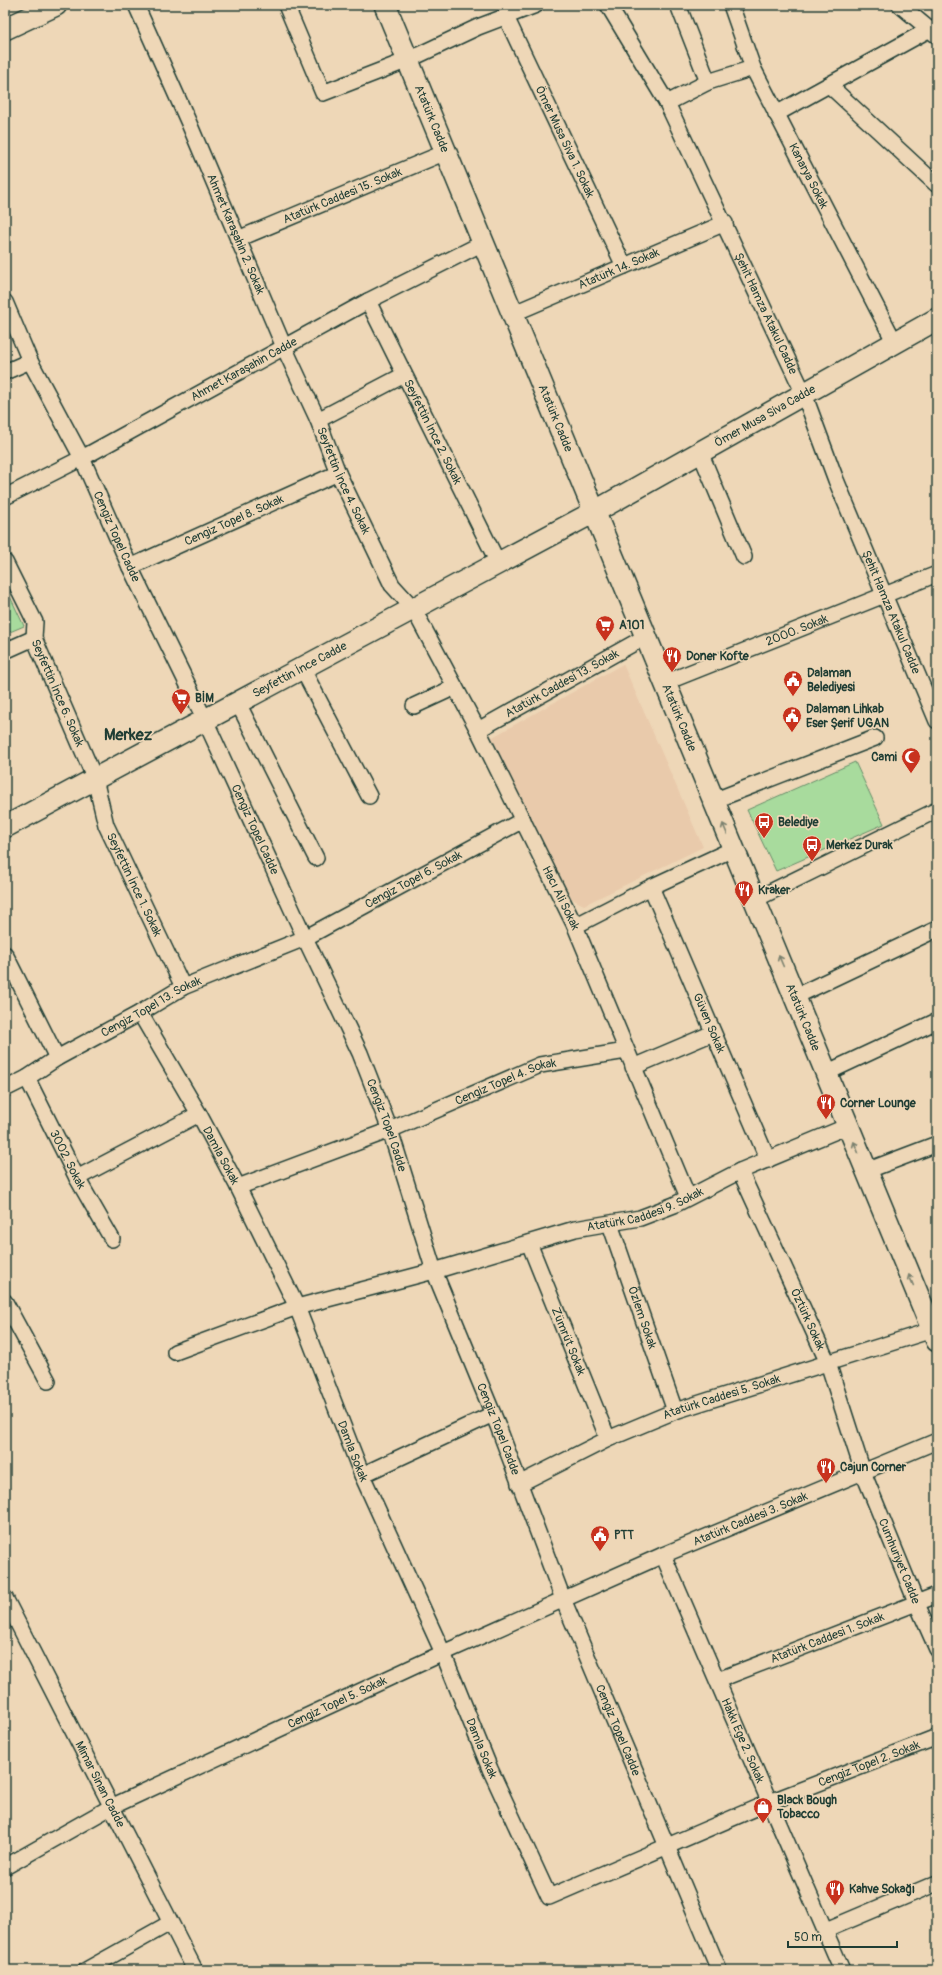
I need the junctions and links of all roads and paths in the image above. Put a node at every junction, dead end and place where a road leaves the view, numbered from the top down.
1 (56, 5) edge
2 (136, 5) edge
3 (286, 5) edge
4 (386, 5) edge
5 (536, 5) edge
6 (608, 5) edge
7 (678, 5) edge
8 (731, 5) edge
9 (900, 5) edge
10 (506, 17) junction
11 (5, 29) edge
12 (933, 32) edge
13 (408, 60) junction
14 (753, 68) junction
15 (708, 82) junction
16 (829, 85) junction
17 (667, 103) junction
18 (776, 114) junction
19 (446, 152) junction
20 (937, 185) edge
21 (724, 224) junction
22 (238, 239) junction
23 (483, 243) junction
24 (624, 266) junction
25 (368, 301) junction
26 (5, 302) edge
27 (512, 314) junction
28 (937, 319) edge
29 (895, 343) junction
30 (284, 347) junction
31 (30, 361) junction
32 (5, 372) edge
33 (404, 375) junction
34 (804, 394) junction
35 (318, 420) junction
36 (700, 452) junction
37 (82, 458) junction
38 (338, 473) junction
39 (5, 497) edge
40 (594, 512) junction
41 (744, 557) dead end
42 (5, 562) edge
43 (498, 564) junction
44 (130, 567) junction
45 (937, 574) edge
46 (886, 595) junction
47 (414, 608) junction
48 (645, 637) junction
49 (34, 638) junction
50 (5, 651) edge
51 (302, 668) junction
52 (664, 683) junction
53 (455, 687) junction
54 (933, 696) edge
55 (238, 703) junction
56 (414, 706) dead end
57 (205, 720) junction
58 (937, 721) edge
59 (478, 730) junction
60 (875, 738) dead end
61 (95, 780) junction
62 (369, 796) dead end
63 (713, 801) junction
64 (937, 810) edge
65 (523, 820) junction
66 (5, 828) edge
67 (733, 850) junction
68 (316, 858) dead end
69 (651, 887) junction
70 (754, 900) junction
71 (575, 926) junction
72 (937, 929) edge
73 (305, 938) junction
74 (5, 954) edge
75 (183, 986) junction
76 (796, 996) junction
77 (140, 1013) junction
78 (937, 1021) edge
79 (713, 1033) junction
80 (626, 1051) junction
81 (56, 1058) junction
82 (633, 1067) junction
83 (826, 1073) junction
84 (27, 1078) junction
85 (5, 1089) edge
86 (199, 1114) junction
87 (848, 1126) junction
88 (390, 1130) junction
89 (937, 1144) edge
90 (768, 1160) junction
91 (740, 1171) junction
92 (866, 1171) junction
93 (77, 1178) junction
94 (238, 1187) junction
95 (688, 1198) junction
96 (610, 1224) junction
97 (112, 1239) dead end
98 (529, 1243) junction
99 (434, 1272) junction
100 (5, 1302) edge
101 (930, 1306) edge
102 (297, 1307) junction
103 (935, 1336) edge
104 (176, 1352) dead end
105 (828, 1363) junction
106 (48, 1381) dead end
107 (675, 1411) junction
108 (493, 1414) junction
109 (608, 1439) junction
110 (937, 1441) edge
111 (863, 1472) junction
112 (362, 1475) junction
113 (519, 1484) junction
114 (663, 1555) junction
115 (937, 1595) edge
116 (5, 1598) edge
117 (563, 1599) junction
118 (917, 1604) junction
119 (937, 1648) edge
120 (443, 1652) junction
121 (718, 1680) junction
122 (937, 1737) edge
123 (770, 1802) junction
124 (111, 1807) junction
125 (668, 1846) junction
126 (5, 1867) edge
127 (937, 1883) edge
128 (549, 1897) joint
129 (170, 1923) junction
130 (826, 1930) junction
131 (86, 1970) edge
132 (195, 1970) edge
133 (719, 1970) edge
134 (842, 1970) edge

1 - 11 main road
2 - 22 street, Ahmet Karaşahin 2. Sokak
3 - 13 street
4 - 13 main road, Atatürk Cadde
5 - 10 street
6 - 17 street, Şehit Hamza Atakul Cadde
7 - 15 street
8 - 14 street, Kanarya Sokak
9 - 12 street
10 - 13 street
10 - 24 street, Ömer Musa Siva 1. Sokak
12 - 16 street
13 - 19 main road, Atatürk Cadde
14 - 15 street
14 - 18 street, Kanarya Sokak
15 - 17 street
16 - 18 street
16 - 20 street
17 - 21 street, Şehit Hamza Atakul Cadde
18 - 29 street, Kanarya Sokak
19 - 22 street, Atatürk Caddesi 15. Sokak
19 - 23 main road, Atatürk Cadde
21 - 24 street, Atatürk 14. Sokak
21 - 34 street, Şehit Hamza Atakul Cadde
22 - 30 street, Ahmet Karaşahin 2. Sokak
23 - 25 street, Ahmet Karaşahin Cadde
23 - 27 main road, Atatürk Cadde
24 - 27 street, Atatürk 14. Sokak
25 - 30 street, Ahmet Karaşahin Cadde
25 - 33 street, Seyfettin İnce 2. Sokak
26 - 31 street, Cengiz Topel Cadde
27 - 40 main road, Atatürk Cadde
28 - 29 main road, Ömer Musa Siva Cadde
29 - 34 main road, Ömer Musa Siva Cadde
30 - 35 street, Seyfettin İnce 4. Sokak
30 - 37 street, Ahmet Karaşahin Cadde
31 - 32 street
31 - 37 street, Cengiz Topel Cadde
33 - 35 street
33 - 43 street, Seyfettin İnce 2. Sokak
34 - 36 main road, Ömer Musa Siva Cadde
34 - 46 street, Şehit Hamza Atakul Cadde
35 - 38 street, Seyfettin İnce 4. Sokak
36 - 40 main road, Ömer Musa Siva Cadde
36 - 41 street
37 - 39 street, Ahmet Karaşahin Cadde
37 - 44 street, Cengiz Topel Cadde
38 - 44 street, Cengiz Topel 8. Sokak
38 - 47 street, Seyfettin İnce 4. Sokak
40 - 43 main road, Seyfettin İnce Cadde
40 - 48 main road, Atatürk Cadde
42 - 49 street, Seyfettin İnce 6. Sokak
43 - 47 main road, Seyfettin İnce Cadde
44 - 57 street, Cengiz Topel Cadde
45 - 46 street, 2000. Sokak
46 - 52 street, 2000. Sokak
46 - 54 street, Şehit Hamza Atakul Cadde
47 - 51 main road, Seyfettin İnce Cadde
47 - 53 street, Hacı Ali Sokak
48 - 52 main road, Atatürk Cadde
48 - 59 street, Atatürk Caddesi 13. Sokak
49 - 50 street
49 - 61 street, Seyfettin İnce 6. Sokak
51 - 55 main road, Seyfettin İnce Cadde
51 - 62 street
52 - 63 main road, Atatürk Cadde
53 - 56 street
53 - 59 street, Hacı Ali Sokak
54 - 58 street, Şehit Hamza Atakul Cadde
55 - 57 main road, Seyfettin İnce Cadde
55 - 68 street
57 - 61 main road, Seyfettin İnce Cadde
57 - 73 street, Cengiz Topel Cadde
59 - 65 street, Hacı Ali Sokak
60 - 63 street
61 - 66 main road, Seyfettin İnce Cadde
61 - 75 street, Seyfettin İnce 1. Sokak
67 -> 63 main road, Atatürk Cadde
64 - 70 street
65 - 71 street, Hacı Ali Sokak
65 - 73 street, Cengiz Topel 6. Sokak
67 - 69 street
67 - 70 main road, Atatürk Cadde
69 - 71 street
69 - 79 street, Güven Sokak
76 -> 70 main road, Atatürk Cadde
71 - 80 street, Hacı Ali Sokak
72 - 76 street
73 - 75 street, Cengiz Topel 13. Sokak
73 - 88 street, Cengiz Topel Cadde
74 - 81 street
75 - 77 street, Cengiz Topel 13. Sokak
76 - 83 main road, Atatürk Cadde
77 - 81 street, Cengiz Topel 13. Sokak
77 - 86 street, Damla Sokak
78 - 83 street
79 - 82 street
79 - 90 street, Güven Sokak
80 - 82 street, Hacı Ali Sokak
80 - 88 street, Cengiz Topel 4. Sokak
81 - 84 street, Cengiz Topel 13. Sokak
82 - 95 street, Hacı Ali Sokak
83 - 87 main road, Atatürk Cadde
84 - 85 street, Cengiz Topel 13. Sokak
84 - 93 street, 3002. Sokak
86 - 93 street
86 - 94 street, Damla Sokak
87 - 90 street, Atatürk Caddesi 9. Sokak
92 -> 87 main road, Atatürk Cadde
88 - 94 street, Cengiz Topel 4. Sokak
88 - 99 street, Cengiz Topel Cadde
89 - 92 street
90 - 91 street, Atatürk Caddesi 9. Sokak
91 - 95 street, Atatürk Caddesi 9. Sokak
91 - 105 street, Öztürk Sokak
101 -> 92 main road, Atatürk Cadde
93 - 97 street, 3002. Sokak
94 - 102 street, Damla Sokak
95 - 96 street, Atatürk Caddesi 9. Sokak
96 - 98 street, Atatürk Caddesi 9. Sokak
96 - 107 street, Özlem Sokak
98 - 99 street, Atatürk Caddesi 9. Sokak
98 - 109 street, Zümrüt Sokak
99 - 102 street, Atatürk Caddesi 9. Sokak
99 - 108 street, Cengiz Topel Cadde
100 - 106 street
101 - 103 main road, Atatürk Cadde
102 - 104 street, Atatürk Caddesi 9. Sokak
102 - 112 street, Damla Sokak
103 - 105 street, Atatürk Caddesi 5. Sokak
105 - 107 street, Atatürk Caddesi 5. Sokak
105 - 111 street, Öztürk Sokak
107 - 109 street, Atatürk Caddesi 5. Sokak
108 - 112 street
108 - 113 street, Cengiz Topel Cadde
109 - 113 street, Atatürk Caddesi 5. Sokak
110 - 111 street, Atatürk Caddesi 3. Sokak
111 - 114 street, Atatürk Caddesi 3. Sokak
111 - 118 street, Cumhuriyet Cadde
112 - 120 street, Damla Sokak
113 - 117 street, Cengiz Topel Cadde
114 - 117 street, Atatürk Caddesi 3. Sokak
114 - 121 street, Hakkı Ege 2. Sokak
115 - 118 street, Atatürk Caddesi 1. Sokak
116 - 124 street, Mimar Sinan Cadde
117 - 120 street, Cengiz Topel 5. Sokak
117 - 125 street, Cengiz Topel Cadde
118 - 119 street, Cumhuriyet Cadde
118 - 121 street, Atatürk Caddesi 1. Sokak
120 - 124 street, Cengiz Topel 5. Sokak
120 - 128 street, Damla Sokak
121 - 123 street, Hakkı Ege 2. Sokak
122 - 123 street, Cengiz Topel 2. Sokak
123 - 125 street, Cengiz Topel 2. Sokak
123 - 130 street, Hakkı Ege 2. Sokak
124 - 126 street, Cengiz Topel 5. Sokak
124 - 129 street, Mimar Sinan Cadde
125 - 128 street, Cengiz Topel 2. Sokak
125 - 133 street, Cengiz Topel Cadde
127 - 130 street
129 - 131 street
129 - 132 street, Mimar Sinan Cadde
130 - 134 street, Hakkı Ege 2. Sokak

